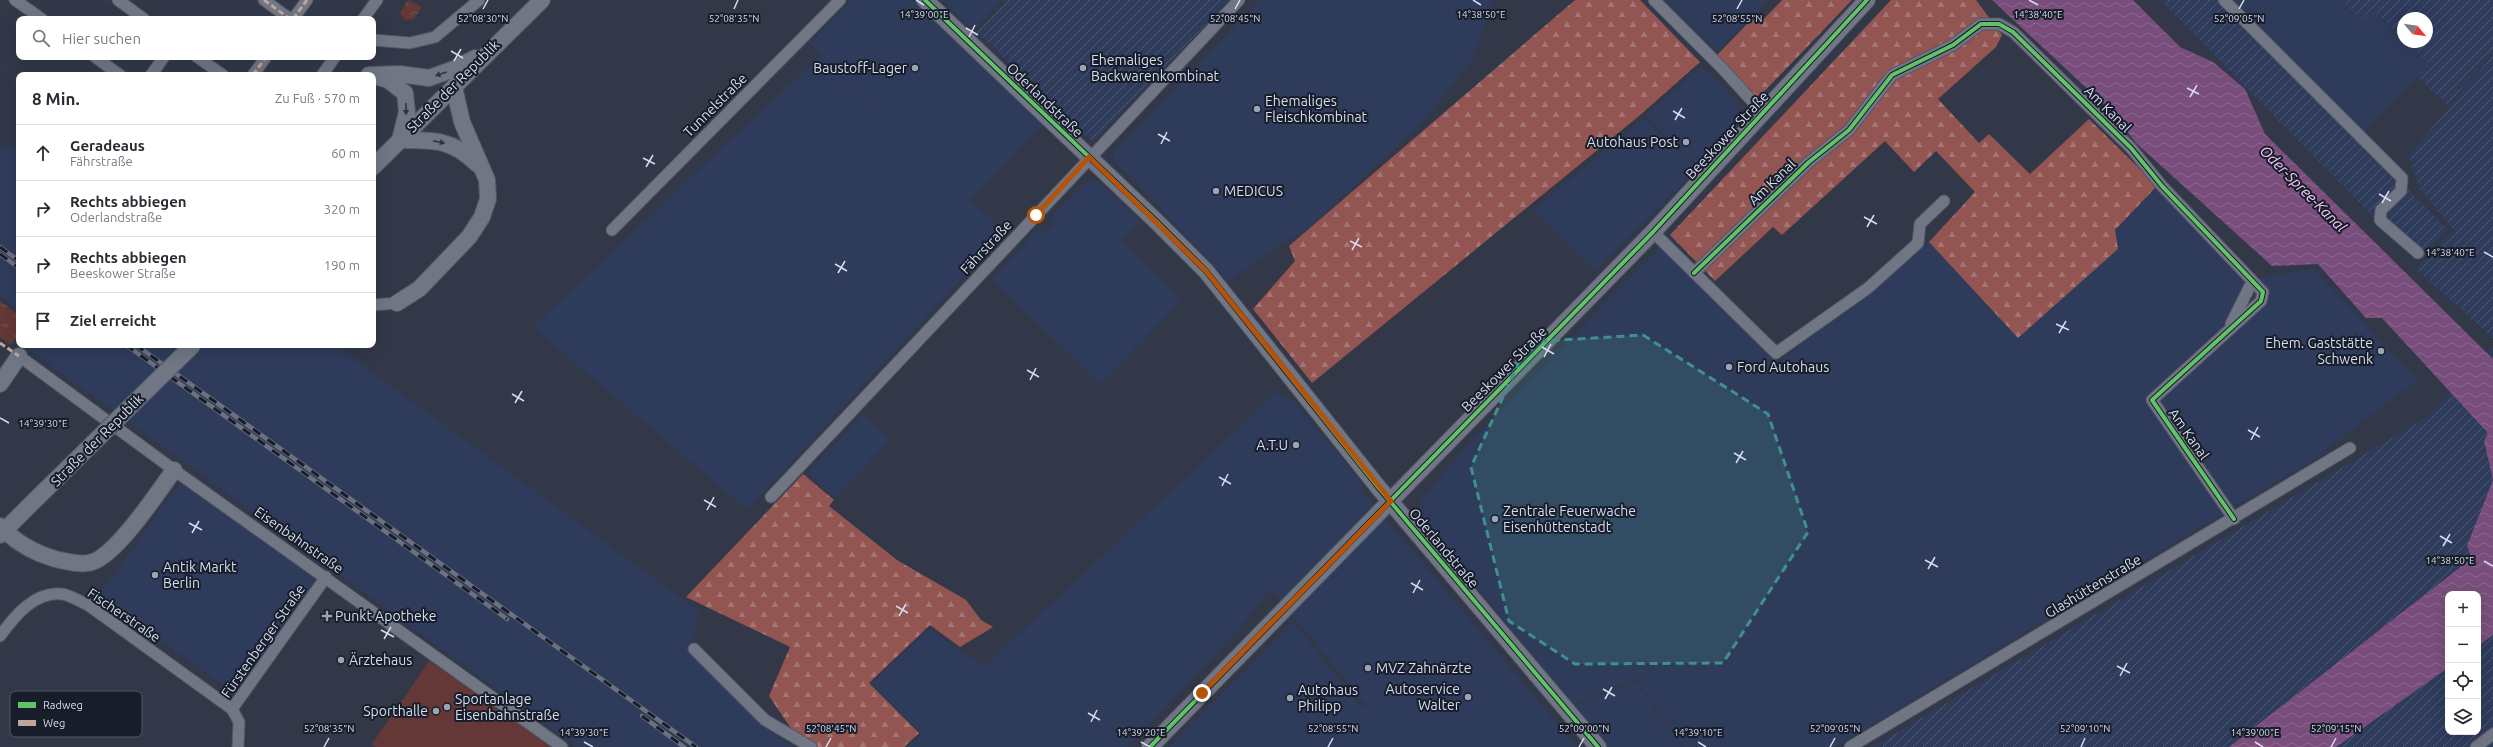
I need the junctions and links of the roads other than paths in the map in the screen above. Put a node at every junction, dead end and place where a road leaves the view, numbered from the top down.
1 (16, 0) edge
2 (119, 0) edge
3 (264, 0) edge
4 (307, 0) edge
5 (376, 0) edge
6 (479, 0) edge
7 (840, 0) edge
8 (925, 0) edge
9 (1239, 0) edge
10 (1654, 0) edge
11 (1867, 0) edge
12 (2224, 0) edge
13 (538, 2) edge
14 (38, 16) edge
15 (140, 16) edge
16 (286, 16) edge
17 (295, 16) edge
18 (365, 16) edge
19 (376, 40) edge
20 (488, 51) junction
21 (99, 60) edge
22 (162, 60) edge
23 (201, 60) edge
24 (264, 60) edge
25 (333, 60) edge
26 (116, 72) edge
27 (152, 72) edge
28 (219, 72) edge
29 (255, 72) edge
30 (324, 72) edge
31 (376, 75) edge
32 (376, 77) edge
33 (454, 87) junction
34 (1762, 112) junction
35 (400, 140) junction
36 (1089, 157) junction
37 (376, 164) edge
38 (481, 168) junction
39 (1944, 201) dead end
40 (612, 230) dead end
41 (1653, 232) junction
42 (2418, 253) dead end
43 (1694, 273) junction
44 (2252, 282) junction
45 (397, 303) joint
46 (376, 305) edge
47 (2228, 330) junction
48 (190, 348) edge
49 (19, 356) joint
50 (0, 384) edge
51 (2350, 448) dead end
52 (174, 470) junction
53 (771, 497) dead end
54 (1391, 501) junction
55 (2234, 519) junction
56 (1, 531) edge
57 (326, 577) junction
58 (0, 636) edge
59 (694, 649) dead end
60 (232, 709) junction
61 (2493, 734) edge
62 (238, 747) edge
63 (562, 747) edge
64 (811, 747) edge
65 (1150, 747) edge
66 (1598, 747) edge
67 (1850, 747) edge
68 (2476, 747) edge

1 - 14 street
2 - 15 street
3 - 16 street
4 - 17 street
5 - 18 street
6 - 19 street
7 - 40 street, Tunnelstraße
8 - 36 street, Oderlandstraße
9 - 36 street, Fährstraße
10 - 34 street
11 - 34 street, Beeskower Straße
12 - 42 street
13 - 20 street, Straße der Republik
20 -> 31 street
20 - 33 street, Straße der Republik
21 - 26 street
22 - 27 street
23 - 28 street
24 - 29 street
25 - 30 street
32 -> 35 street
33 - 35 street, Straße der Republik
33 - 38 street
34 - 41 street, Beeskower Straße
35 - 37 street, Straße der Republik
35 -> 38 street
36 - 53 street, Fährstraße
36 - 54 street, Oderlandstraße
38 - 45 street
39 - 43 street
41 - 43 street
41 - 54 street, Beeskower Straße
43 - 44 street, Am Kanal
44 - 47 street, Am Kanal
44 - 47 street, Am Kanal
45 - 46 street
47 - 55 street, Am Kanal
48 - 56 street, Straße der Republik, bridge
49 - 50 street
49 - 52 street, Eisenbahnstraße
51 - 55 street, Glashüttenstraße
52 - 56 street
52 - 57 street, Eisenbahnstraße
54 - 65 street, Beeskower Straße
54 - 66 street, Oderlandstraße
55 - 67 street, Glashüttenstraße
57 - 60 street, Fürstenberger Straße
57 - 63 street, Eisenbahnstraße
58 - 60 street, Fischerstraße
59 - 64 street
60 - 62 street, Fürstenberger Straße
61 - 68 street

